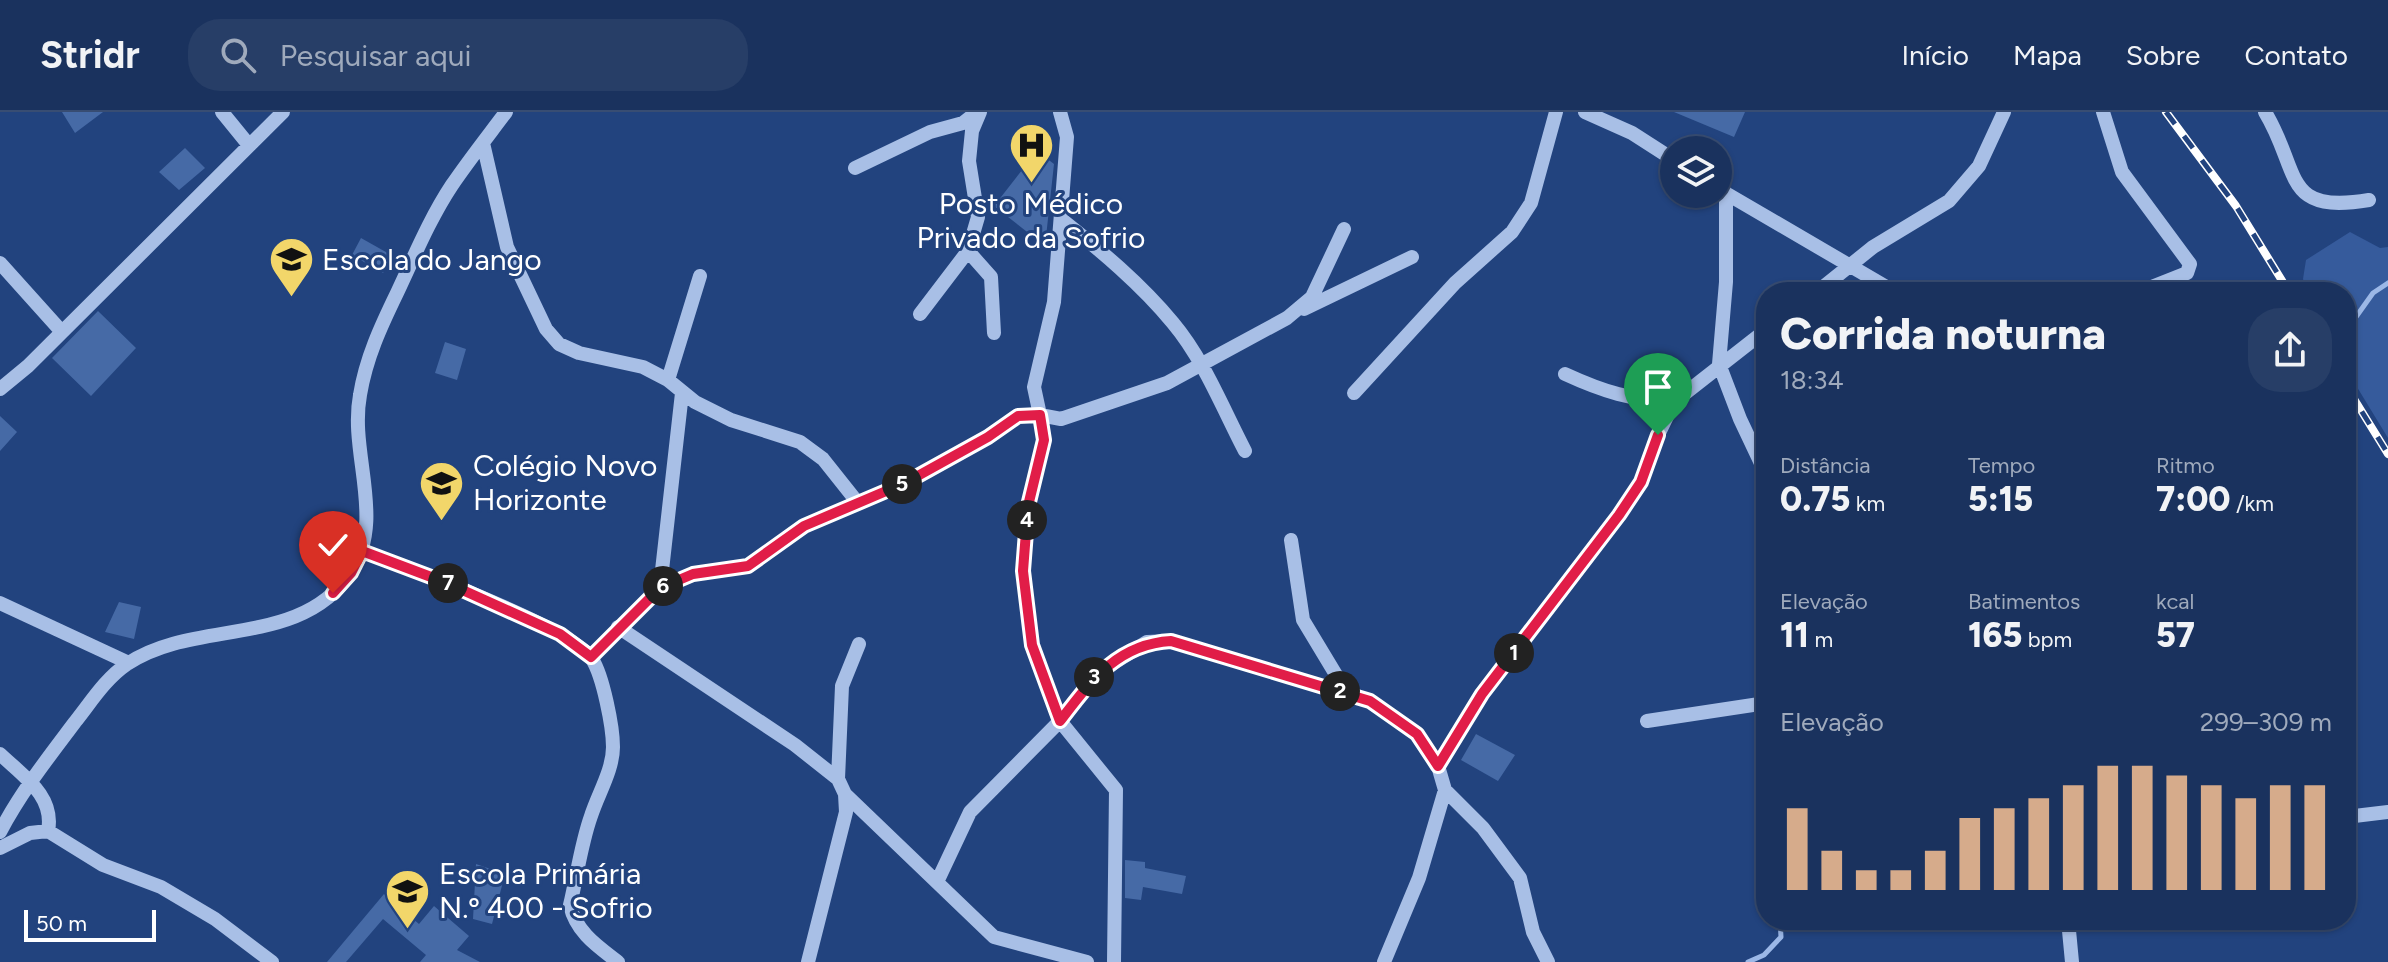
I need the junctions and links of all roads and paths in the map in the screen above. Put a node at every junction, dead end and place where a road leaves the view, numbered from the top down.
1 (222, 112) edge
2 (283, 112) edge
3 (506, 112) edge
4 (978, 112) edge
5 (1060, 112) edge
6 (1556, 112) edge
7 (1585, 112) edge
8 (2004, 112) edge
9 (2103, 112) edge
10 (2265, 112) edge
11 (483, 143) junction
12 (248, 144) junction
13 (1660, 151) edge
14 (855, 168) dead end
15 (1732, 197) edge
16 (2369, 200) dead end
17 (1723, 208) edge
18 (1061, 219) junction
19 (1344, 229) dead end
20 (968, 251) junction
21 (1412, 257) dead end
22 (0, 263) edge
23 (1851, 267) junction
24 (700, 276) dead end
25 (1831, 282) edge
26 (1877, 282) edge
27 (2164, 282) edge
28 (920, 314) dead end
29 (1287, 318) junction
30 (62, 332) junction
31 (994, 333) dead end
32 (1756, 337) edge
33 (1200, 363) junction
34 (1719, 364) junction
35 (1565, 374) dead end
36 (668, 380) junction
37 (0, 389) edge
38 (682, 393) junction
39 (1354, 393) dead end
40 (1674, 402) junction
41 (1040, 415) junction
42 (1245, 451) dead end
43 (1756, 453) edge
44 (858, 503) junction
45 (1291, 540) dead end
46 (362, 551) junction
47 (660, 588) junction
48 (0, 603) edge
49 (618, 627) junction
50 (859, 644) dead end
51 (591, 657) junction
52 (129, 663) junction
53 (1347, 693) junction
54 (1756, 705) edge
55 (1060, 721) junction
56 (1647, 721) dead end
57 (0, 754) edge
58 (1438, 766) junction
59 (838, 779) junction
60 (29, 782) junction
61 (1445, 790) junction
62 (845, 794) junction
63 (2388, 812) edge
64 (2356, 816) edge
65 (48, 831) junction
66 (0, 832) edge
67 (0, 848) edge
68 (937, 882) junction
69 (2069, 930) edge
70 (265, 960) edge
71 (618, 962) edge
72 (808, 962) edge
73 (1087, 962) edge
74 (1114, 962) edge
75 (1384, 962) edge
76 (1548, 962) edge
77 (2072, 962) edge

1 - 12 street
2 - 12 street
3 - 11 street
4 - 14 street
4 - 20 street
5 - 18 street
6 - 39 street
7 - 13 street
8 - 23 street
9 - 27 street
10 - 16 street
11 - 36 street
11 - 46 street
12 - 30 street
15 - 23 street
17 - 34 street
18 - 33 street
18 - 41 street
19 - 29 street
20 - 28 street
20 - 31 street
21 - 29 street
22 - 30 street
23 - 25 street
23 - 26 street
24 - 36 street
29 - 33 street
30 - 37 street
32 - 34 street
33 - 41 street
33 - 42 street
34 - 40 street
34 - 43 street
35 - 40 street
36 - 38 street
38 - 44 street
38 - 47 street
40 - 58 street
41 - 44 street
41 - 55 street
44 - 47 street
45 - 53 street
46 - 51 street
46 - 52 street
47 - 49 street
48 - 52 street
49 - 51 street
49 - 59 street
50 - 59 street
51 - 71 street
52 - 60 street
53 - 55 street
53 - 58 street
54 - 56 street
55 - 68 street
55 - 74 street
57 - 60 street
58 - 61 street
59 - 62 street
60 - 65 street
60 - 66 street
61 - 75 street
61 - 76 street
62 - 68 street
62 - 72 street
63 - 64 street
65 - 67 street
65 - 70 street
68 - 73 street
69 - 77 street

